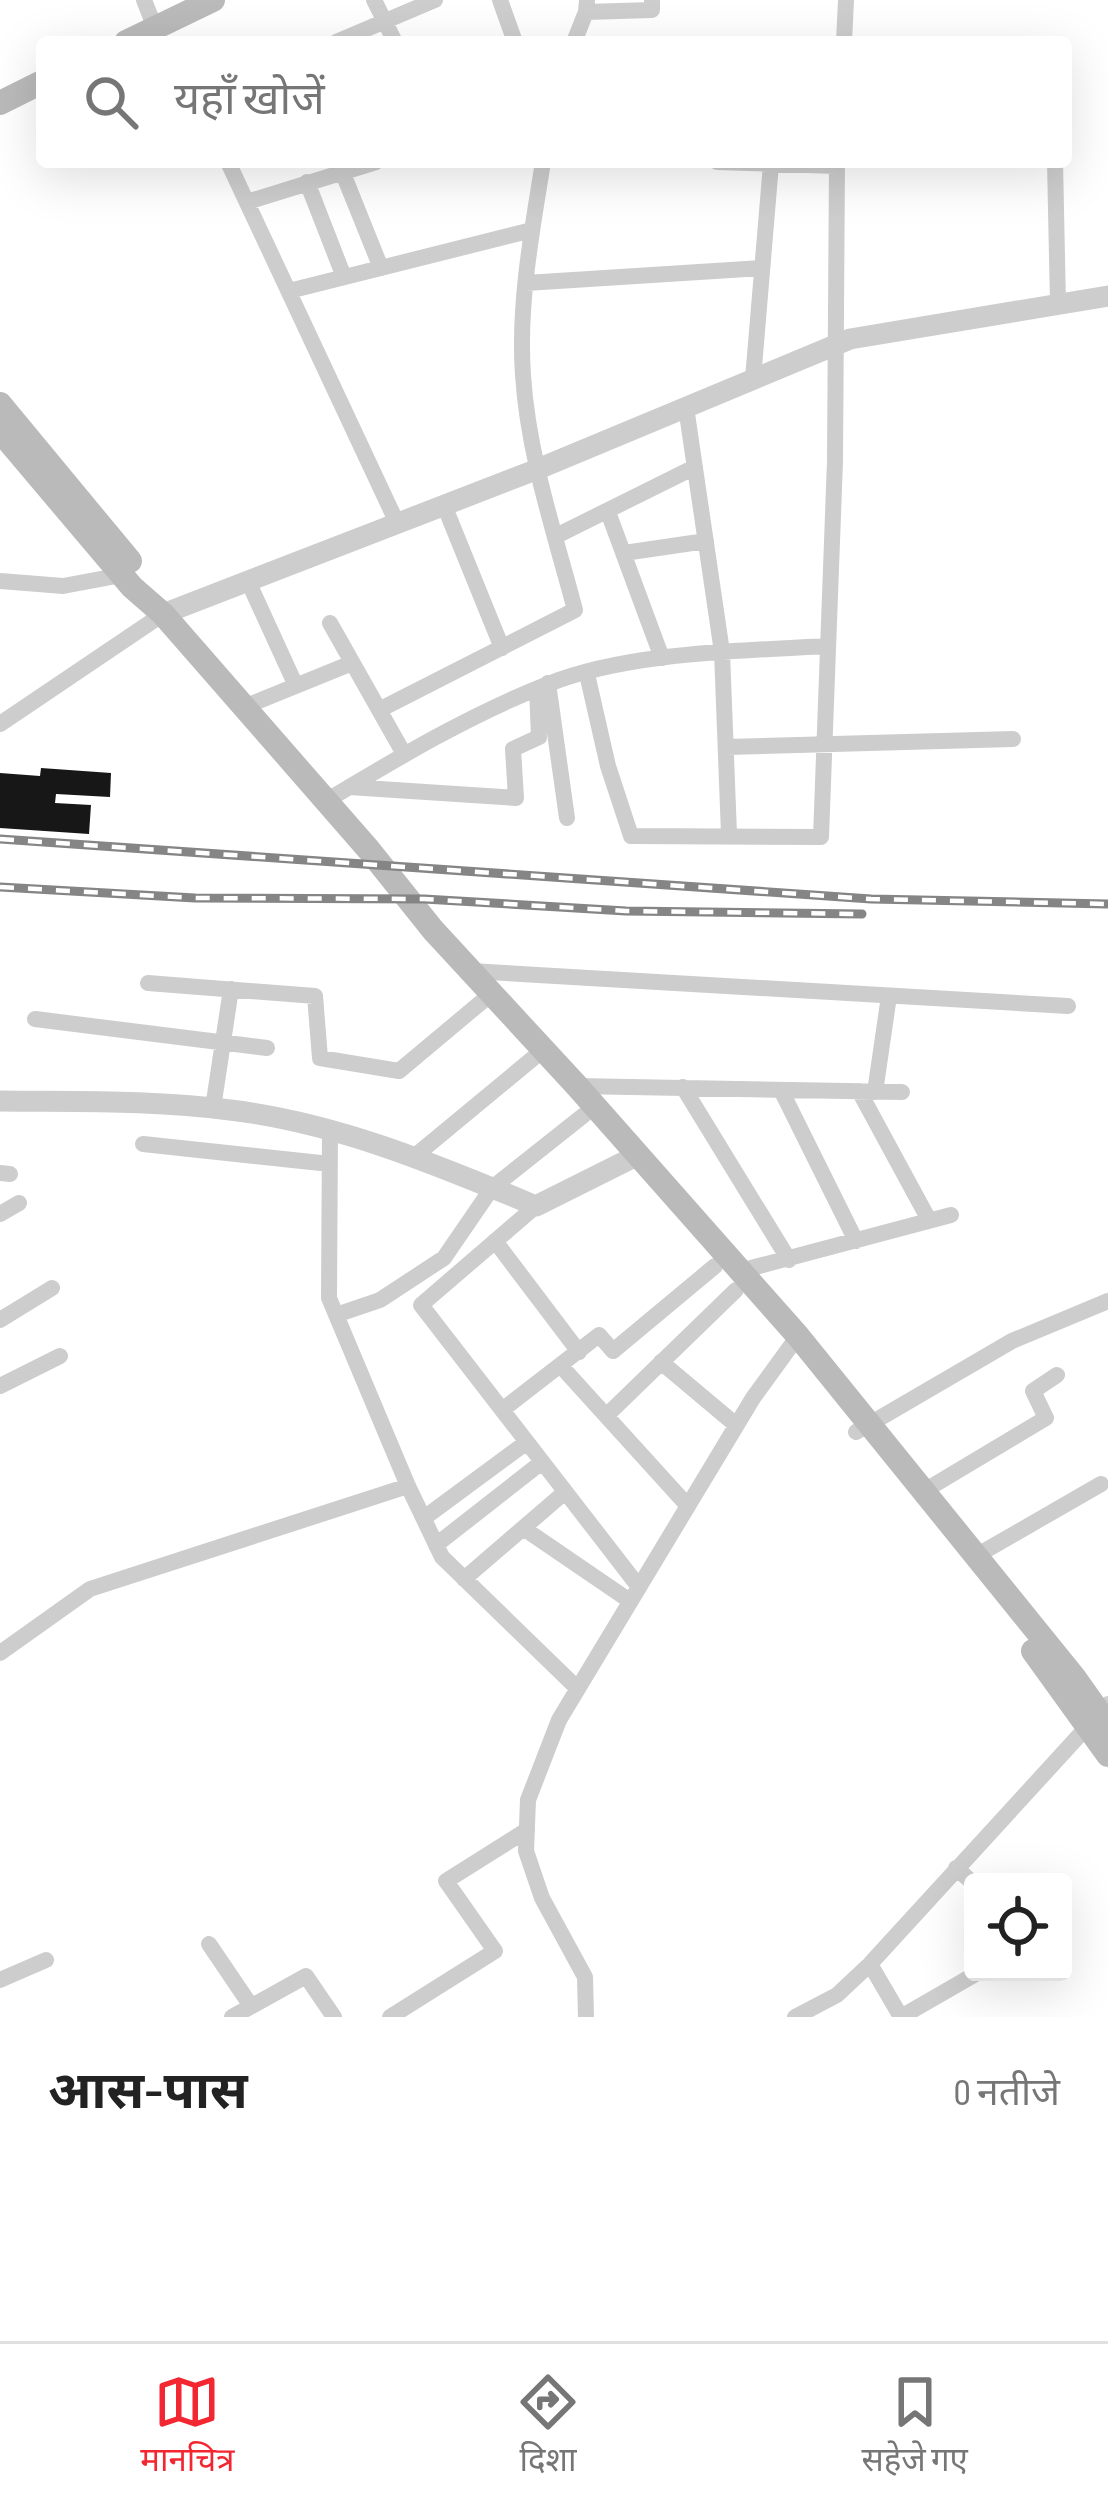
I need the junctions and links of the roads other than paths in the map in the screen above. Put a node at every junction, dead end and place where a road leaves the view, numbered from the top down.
1 (144, 0) edge
2 (213, 0) edge
3 (374, 0) edge
4 (435, 0) edge
5 (500, 0) edge
6 (652, 0) edge
7 (846, 0) edge
8 (587, 6) edge
9 (385, 22) junction
10 (155, 28) junction
11 (138, 36) edge
12 (351, 36) edge
13 (392, 36) edge
14 (513, 36) edge
15 (577, 36) edge
16 (844, 36) edge
17 (36, 85) edge
18 (0, 103) edge
19 (231, 168) edge
20 (353, 168) edge
21 (541, 168) edge
22 (771, 168) edge
23 (837, 168) edge
24 (1055, 168) edge
25 (342, 171) junction
26 (308, 182) junction
27 (248, 202) junction
28 (532, 230) junction
29 (381, 268) junction
30 (762, 268) junction
31 (344, 277) junction
32 (526, 283) junction
33 (289, 291) junction
34 (1108, 296) edge
35 (1058, 304) junction
36 (836, 346) junction
37 (754, 379) junction
38 (0, 404) edge
39 (686, 407) junction
40 (0, 431) edge
41 (694, 467) junction
42 (538, 469) junction
43 (444, 505) junction
44 (608, 512) junction
45 (397, 524) junction
46 (556, 536) junction
47 (706, 541) junction
48 (623, 553) junction
49 (122, 575) junction
50 (0, 581) edge
51 (248, 581) junction
52 (163, 614) junction
53 (330, 623) dead end
54 (828, 646) junction
55 (502, 648) junction
56 (722, 652) junction
57 (662, 658) junction
58 (352, 663) junction
59 (587, 674) junction
60 (296, 686) junction
61 (543, 686) junction
62 (244, 707) junction
63 (379, 710) junction
64 (0, 724) edge
65 (1013, 739) dead end
66 (825, 745) junction
67 (726, 748) junction
68 (404, 754) junction
69 (337, 794) junction
70 (567, 818) dead end
71 (729, 834) junction
72 (470, 971) junction
73 (148, 982) dead end
74 (231, 989) junction
75 (889, 996) junction
76 (494, 998) junction
77 (1068, 1006) dead end
78 (35, 1019) dead end
79 (223, 1042) junction
80 (267, 1048) dead end
81 (537, 1055) junction
82 (577, 1086) junction
83 (683, 1087) junction
84 (781, 1090) junction
85 (867, 1091) junction
86 (902, 1092) dead end
87 (0, 1101) edge
88 (213, 1108) junction
89 (584, 1115) junction
90 (330, 1130) junction
91 (143, 1144) dead end
92 (415, 1156) junction
93 (632, 1159) junction
94 (330, 1164) junction
95 (492, 1188) junction
96 (19, 1203) dead end
97 (536, 1206) junction
98 (0, 1214) edge
99 (951, 1215) dead end
100 (928, 1220) junction
101 (495, 1241) junction
102 (856, 1241) junction
103 (789, 1260) junction
104 (730, 1276) junction
105 (52, 1288) dead end
106 (1108, 1301) edge
107 (2, 1315) edge
108 (336, 1315) junction
109 (793, 1343) junction
110 (579, 1352) junction
111 (60, 1356) dead end
112 (661, 1362) junction
113 (561, 1366) junction
114 (1057, 1375) dead end
115 (0, 1386) edge
116 (502, 1410) junction
117 (606, 1415) junction
118 (736, 1425) junction
119 (863, 1428) junction
120 (526, 1442) junction
121 (542, 1462) junction
122 (1101, 1484) dead end
123 (408, 1486) junction
124 (924, 1491) junction
125 (565, 1492) junction
126 (688, 1506) junction
127 (424, 1518) junction
128 (524, 1528) junction
129 (436, 1545) junction
130 (976, 1556) junction
131 (464, 1579) junction
132 (635, 1594) junction
133 (0, 1653) edge
134 (578, 1689) junction
135 (1101, 1717) edge
136 (1108, 1755) edge
137 (527, 1830) junction
138 (956, 1868) junction
139 (964, 1875) edge
140 (208, 1944) dead end
141 (46, 1960) dead end
142 (870, 1964) junction
143 (1, 1978) edge
144 (964, 1981) edge
145 (251, 2006) junction
146 (232, 2017) edge
147 (334, 2017) edge
148 (390, 2017) edge
149 (586, 2017) edge
150 (795, 2017) edge

1 - 10 street
2 - 10 main road
3 - 9 street
4 - 9 street
5 - 14 street
6 - 8 street
7 - 16 street
8 - 15 street
9 - 12 street
9 - 13 street
10 - 11 main road
17 - 18 main road
19 - 27 street
20 - 25 street
21 - 28 street
22 - 30 street
23 - 36 street
24 - 35 street
25 - 26 street
25 - 29 street
26 - 27 street
26 - 31 street
27 - 33 street
28 - 29 street
28 - 32 street
29 - 31 street
30 - 32 street
30 - 37 street
31 - 33 street
32 - 42 street
33 - 45 street
34 - 35 street
35 - 36 street
36 - 37 street
36 - 54 street
37 - 39 street
38 - 52 main road
39 - 41 street
39 - 42 street
40 - 49 main road
41 - 44 street
41 - 47 street
42 - 43 street
42 - 46 street
43 - 45 street
43 - 55 street
44 - 46 street
44 - 48 street
45 - 51 street
46 - 55 street
47 - 48 street
47 - 56 street
48 - 57 street
49 - 50 street
49 - 52 main road
51 - 52 street
51 - 60 street
52 - 62 main road
52 - 64 street
53 - 58 street
54 - 56 street
54 - 66 street
55 - 63 street
56 - 57 street
56 - 67 street
57 - 59 street
58 - 60 street
58 - 63 street
59 - 61 street
59 - 71 street
60 - 62 street
61 - 68 street
61 - 69 street
61 - 70 street
62 - 69 main road
63 - 68 street
65 - 66 street
66 - 67 street
66 - 71 street
67 - 71 street
68 - 69 street
69 - 72 main road
72 - 75 street
72 - 76 main road
73 - 74 street
74 - 76 street
74 - 79 street
75 - 77 street
75 - 85 street
76 - 81 main road
76 - 82 main road
78 - 79 street
79 - 80 street
79 - 88 street
81 - 89 main road
81 - 92 street
82 - 83 street
82 - 93 main road
83 - 84 street
83 - 103 street
84 - 85 street
84 - 102 street
85 - 86 street
85 - 100 street
87 - 88 street
88 - 90 street
89 - 93 main road
89 - 95 street
90 - 92 street
90 - 94 street
91 - 94 street
92 - 95 street
93 - 97 street
93 - 104 main road
94 - 108 street
95 - 97 street
95 - 108 street
96 - 98 street
97 - 101 street
99 - 100 street
100 - 102 street
101 - 110 street
101 - 116 street
102 - 103 street
103 - 104 street
104 - 109 main road
104 - 110 street
104 - 112 street
105 - 107 street
106 - 119 street
108 - 123 street
109 - 118 street
109 - 119 main road
110 - 113 street
111 - 115 street
112 - 117 street
112 - 118 street
113 - 116 street
113 - 117 street
114 - 124 street
116 - 120 street
117 - 126 street
118 - 126 street
119 - 124 main road
119 - 135 main road
120 - 121 street
120 - 127 street
121 - 125 street
121 - 129 street
122 - 130 street
123 - 127 street
123 - 133 street
124 - 130 main road
125 - 128 street
125 - 132 street
126 - 132 street
127 - 129 street
128 - 131 street
128 - 132 street
129 - 131 street
130 - 135 main road
131 - 134 street
132 - 134 street
134 - 137 street
135 - 136 main road
135 - 138 street
137 - 148 street
137 - 149 street
138 - 139 street
138 - 142 street
140 - 145 street
141 - 143 street
142 - 144 street
142 - 150 street
145 - 146 street
145 - 147 street

